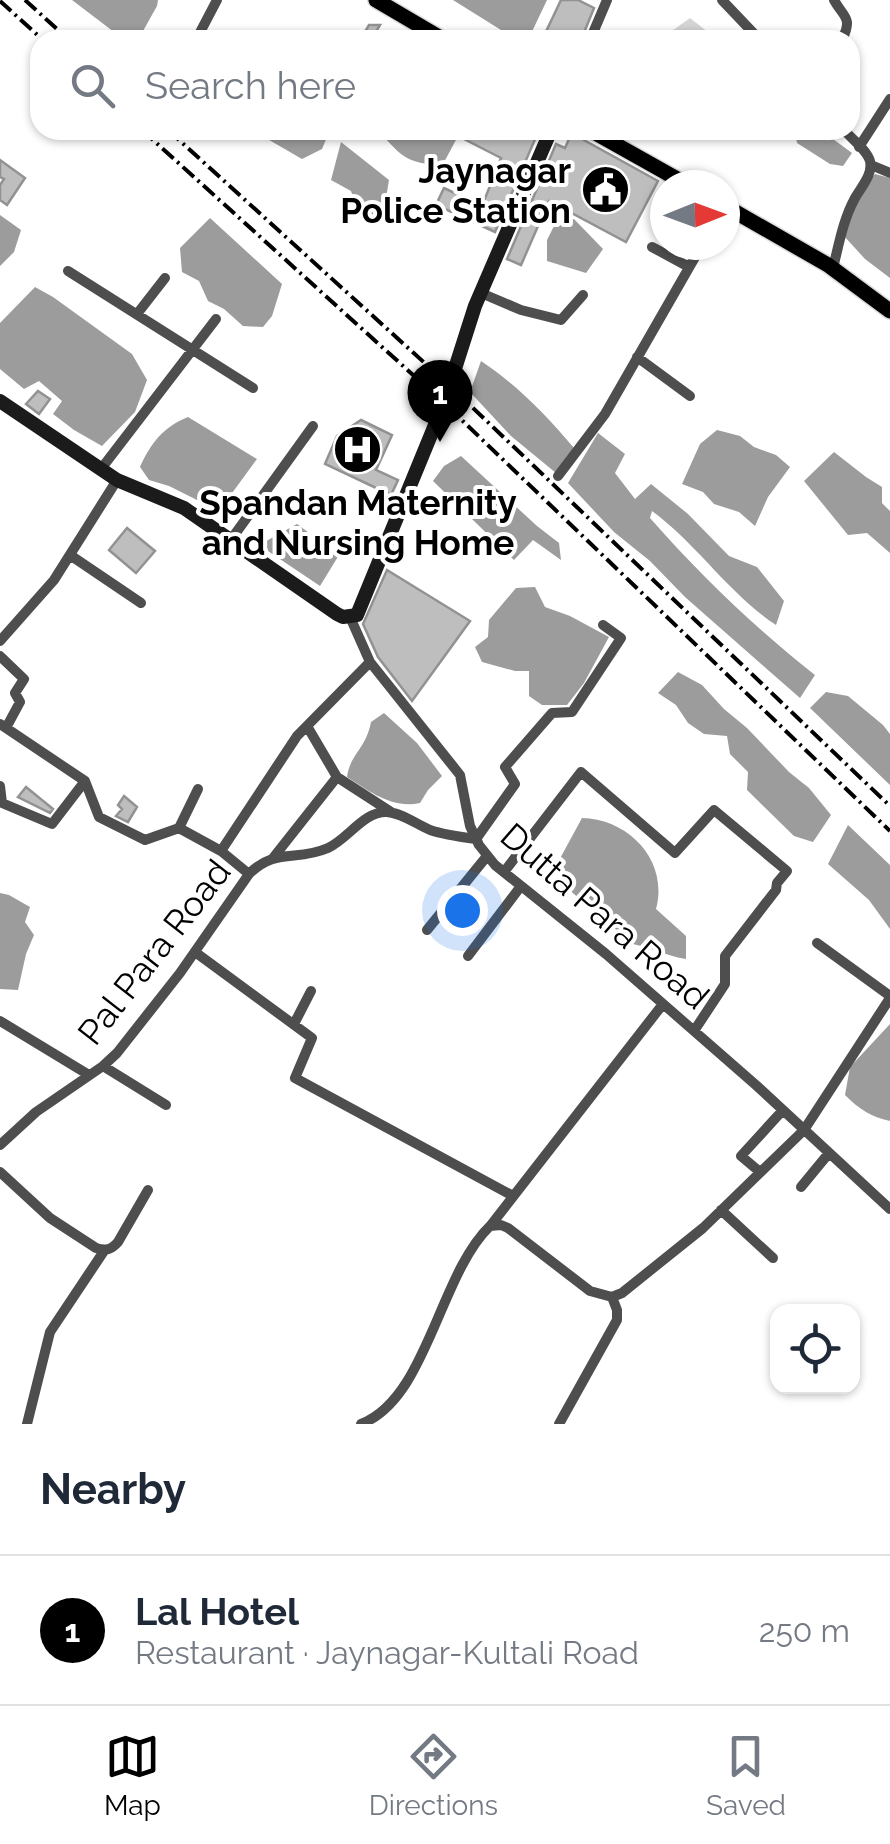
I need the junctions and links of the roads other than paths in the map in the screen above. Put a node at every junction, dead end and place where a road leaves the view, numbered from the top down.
1 (217, 0) edge
2 (376, 0) edge
3 (608, 0) edge
4 (722, 0) edge
5 (834, 0) edge
6 (201, 30) edge
7 (427, 30) edge
8 (594, 30) edge
9 (750, 30) edge
10 (845, 30) edge
11 (890, 100) edge
12 (547, 140) edge
13 (608, 140) edge
14 (853, 140) edge
15 (859, 147) junction
16 (871, 165) junction
17 (661, 170) edge
18 (890, 173) edge
19 (740, 215) edge
20 (675, 260) edge
21 (693, 260) edge
22 (689, 267) junction
23 (833, 268) junction
24 (68, 270) dead end
25 (165, 278) dead end
26 (480, 293) junction
27 (583, 295) dead end
28 (890, 311) edge
29 (137, 314) junction
30 (216, 319) dead end
31 (193, 350) junction
32 (638, 357) junction
33 (253, 388) dead end
34 (690, 396) dead end
35 (0, 401) edge
36 (313, 426) dead end
37 (101, 469) junction
38 (558, 476) dead end
39 (117, 480) junction
40 (230, 541) junction
41 (70, 555) junction
42 (141, 604) dead end
43 (350, 618) junction
44 (603, 625) dead end
45 (0, 642) edge
46 (0, 656) edge
47 (370, 662) junction
48 (3, 726) edge
49 (306, 726) junction
50 (337, 777) junction
51 (84, 781) junction
52 (0, 786) edge
53 (198, 788) dead end
54 (1, 804) edge
55 (392, 812) junction
56 (179, 828) junction
57 (476, 839) junction
58 (220, 851) junction
59 (488, 856) junction
60 (273, 858) junction
61 (504, 872) junction
62 (249, 874) junction
63 (521, 886) junction
64 (426, 930) dead end
65 (817, 943) dead end
66 (195, 952) junction
67 (468, 956) dead end
68 (311, 991) dead end
69 (890, 997) edge
70 (663, 1004) junction
71 (886, 1010) edge
72 (0, 1021) edge
73 (294, 1024) junction
74 (694, 1031) junction
75 (104, 1066) junction
76 (89, 1075) junction
77 (166, 1105) dead end
78 (783, 1110) junction
79 (804, 1130) junction
80 (0, 1145) edge
81 (829, 1153) junction
82 (0, 1172) edge
83 (760, 1172) junction
84 (801, 1187) dead end
85 (148, 1190) dead end
86 (513, 1196) junction
87 (721, 1210) junction
88 (890, 1210) edge
89 (490, 1226) junction
90 (104, 1250) junction
91 (773, 1258) dead end
92 (612, 1296) junction
93 (27, 1424) edge
94 (361, 1424) edge
95 (559, 1424) edge

1 - 6 street
2 - 7 main road
3 - 8 street
4 - 9 street
5 - 10 street
11 - 15 street
12 - 26 main road
13 - 17 main road
14 - 15 street
15 - 16 street
16 - 18 street
16 - 23 street
19 - 23 main road
20 - 22 street
21 - 22 street
22 - 32 street
23 - 28 main road
24 - 29 street
25 - 29 street
26 - 27 street
26 - 43 main road
29 - 31 street
30 - 31 street
31 - 33 street
31 - 37 street
32 - 34 street
32 - 38 street
35 - 37 main road
36 - 40 street
37 - 39 main road
39 - 40 main road
39 - 41 street
40 - 43 main road
41 - 42 street
41 - 45 street
43 - 47 street, Dutta Para Road
44 - 57 street
46 - 48 street
47 - 49 street
47 - 57 street, Dutta Para Road
48 - 51 street
49 - 50 street
49 - 58 street
50 - 55 street
50 - 60 street
51 - 54 street
51 - 56 street
52 - 54 street
53 - 56 street
55 - 57 street
55 - 60 street, Pal Para Road
56 - 58 street
57 - 59 street, Dutta Para Road
58 - 62 street
59 - 61 street, Dutta Para Road
59 - 64 street
60 - 62 street, Pal Para Road
61 - 63 street, Dutta Para Road
61 - 74 street
62 - 66 street, Pal Para Road
63 - 67 street
63 - 70 street, Dutta Para Road
65 - 69 street
66 - 73 street
66 - 75 street, Pal Para Road
68 - 73 street
69 - 71 street
70 - 74 street, Dutta Para Road
70 - 86 street
71 - 79 street
72 - 76 street
73 - 86 street
74 - 78 street, Dutta Para Road
75 - 76 street, Pal Para Road
75 - 77 street
76 - 80 street, Pal Para Road
78 - 79 street, Dutta Para Road
78 - 83 street
79 - 81 street, Dutta Para Road
79 - 83 street
81 - 84 street
81 - 88 street, Dutta Para Road
82 - 90 street
83 - 87 street
85 - 90 street
86 - 89 street
87 - 91 street
87 - 92 street
89 - 92 street
89 - 94 street
90 - 93 street
92 - 95 street

